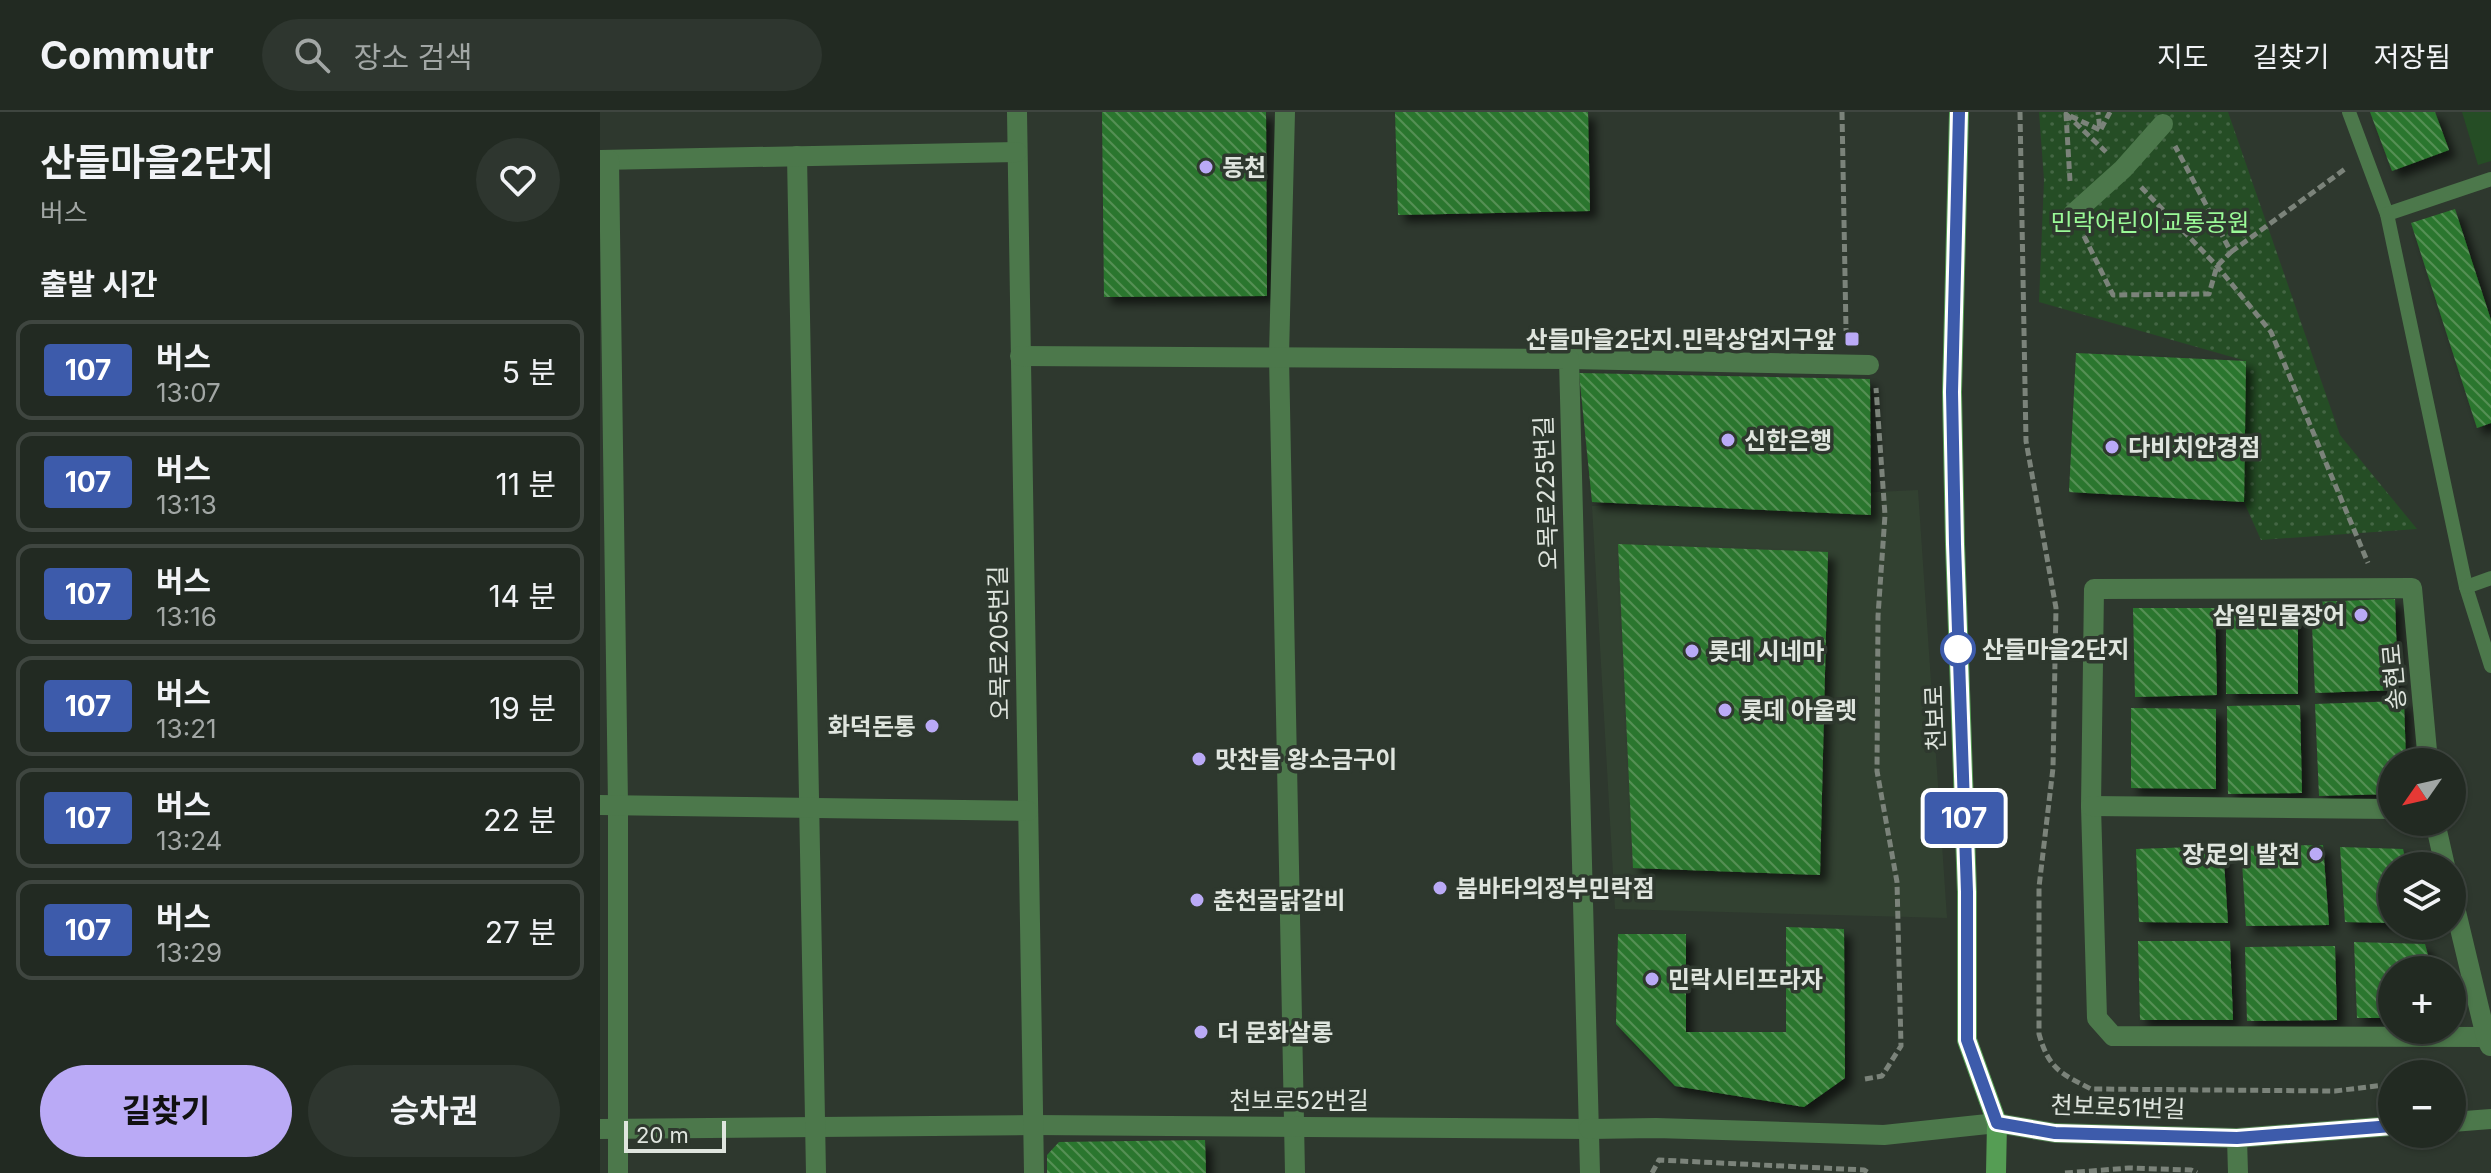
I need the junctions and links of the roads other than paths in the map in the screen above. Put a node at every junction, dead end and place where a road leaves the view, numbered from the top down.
1 (1017, 112) edge
2 (1285, 112) edge
3 (1959, 112) edge
4 (2349, 112) edge
5 (2163, 124) road end
6 (1017, 152) junction
7 (797, 156) junction
8 (605, 160) edge
9 (2491, 179) edge
10 (2073, 214) road end
11 (2387, 214) junction
12 (1020, 356) junction
13 (1279, 356) junction
14 (1569, 359) junction
15 (606, 364) edge
16 (1869, 365) road end
17 (607, 567) edge
18 (2491, 578) edge
19 (2466, 587) junction
20 (2491, 666) edge
21 (2427, 748) edge
22 (609, 805) edge
23 (2091, 806) junction
24 (809, 809) junction
25 (2378, 809) edge
26 (1028, 811) junction
27 (2463, 940) edge
28 (2488, 1043) edge
29 (2491, 1119) edge
30 (2466, 1121) edge
31 (1997, 1123) junction
32 (1033, 1125) junction
33 (1295, 1125) junction
34 (815, 1127) junction
35 (2378, 1127) edge
36 (609, 1129) edge
37 (1589, 1129) junction
38 (2237, 1138) junction
39 (618, 1173) edge
40 (816, 1173) edge
41 (1034, 1173) edge
42 (1295, 1173) edge
43 (1590, 1173) edge
44 (1996, 1173) edge
45 (2238, 1173) edge

1 - 6 street, 오목로205번길
2 - 13 street
3 - 31 main road, 천보로
4 - 11 lane
5 - 10 street
6 - 7 street
6 - 12 street, 오목로205번길
7 - 8 street
7 - 24 street
8 - 15 street
9 - 11 lane
11 - 19 lane
12 - 13 street
12 - 26 street, 오목로205번길
13 - 14 street
13 - 33 street
14 - 16 street
14 - 37 street, 오목로225번길
15 - 17 street
17 - 22 street
18 - 19 lane
19 - 20 lane
21 - 23 street, 송현로
22 - 24 street
22 - 36 street
23 - 25 street
23 - 28 street
24 - 26 street
24 - 34 street
26 - 32 street, 오목로205번길
27 - 28 street
29 - 30 street
31 - 37 street, 천보로52번길
31 - 38 street, 천보로51번길
31 - 44 main road, 천보로
32 - 33 street, 천보로52번길
32 - 34 street, 천보로52번길
32 - 41 street, 오목로205번길
33 - 37 street, 천보로52번길
33 - 42 street
34 - 36 street, 천보로52번길
34 - 40 street
35 - 38 street, 천보로51번길
36 - 39 street
37 - 43 street, 오목로225번길
38 - 45 street

